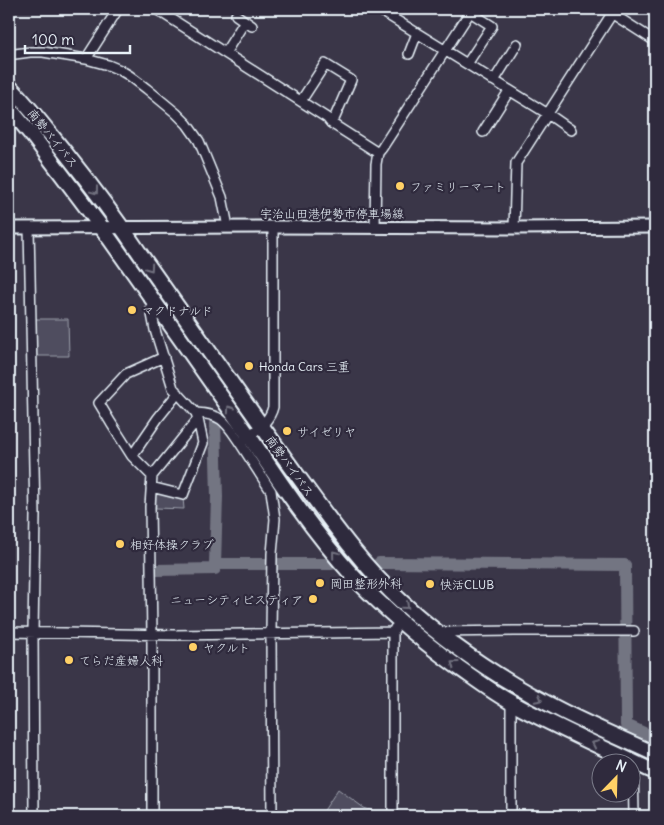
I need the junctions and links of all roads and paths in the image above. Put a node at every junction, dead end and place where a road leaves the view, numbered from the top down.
1 (118, 9) edge
2 (156, 9) edge
3 (378, 9) edge
4 (471, 10) edge
5 (611, 10) edge
6 (236, 15) dead end
7 (417, 33) junction
8 (655, 41) edge
9 (517, 44) dead end
10 (446, 51) junction
11 (9, 53) edge
12 (225, 53) junction
13 (408, 54) dead end
14 (86, 59) junction
15 (467, 64) junction
16 (492, 80) junction
17 (9, 86) edge
18 (509, 91) junction
19 (301, 101) junction
20 (9, 108) edge
21 (548, 114) junction
22 (330, 121) junction
23 (571, 130) dead end
24 (483, 132) dead end
25 (378, 153) junction
26 (228, 227) junction
27 (273, 227) junction
28 (375, 227) junction
29 (655, 227) edge
30 (9, 228) edge
31 (29, 228) junction
32 (102, 228) junction
33 (123, 228) junction
34 (514, 228) junction
35 (151, 309) dead end
36 (164, 358) junction
37 (178, 393) junction
38 (197, 416) junction
39 (262, 426) junction
40 (244, 439) junction
41 (132, 456) junction
42 (152, 476) junction
43 (151, 487) junction
44 (396, 626) junction
45 (634, 631) dead end
46 (9, 632) edge
47 (33, 632) junction
48 (438, 632) junction
49 (152, 634) junction
50 (271, 634) junction
51 (511, 702) junction
52 (613, 752) edge
53 (655, 754) edge
54 (642, 766) edge
55 (655, 772) edge
56 (634, 802) edge
57 (34, 816) edge
58 (154, 816) edge
59 (272, 816) edge
60 (393, 816) edge
61 (511, 816) edge
62 (634, 816) edge

1 - 14 street
2 - 12 street
3 - 7 street
4 - 10 street
4 - 15 street
5 - 8 street
5 - 21 street
6 - 12 street
7 - 10 street
7 - 13 street
9 - 16 street
10 - 15 street
10 - 25 street
11 - 14 street
12 - 19 street
14 - 26 street
15 - 16 street
16 - 18 street
17 -> 33 highway, 南勢バイパス
18 - 21 street
18 - 24 street
19 - 22 street
19 - 22 street
20 - 32 highway, 南勢バイパス
21 - 23 street
21 - 34 street
22 - 25 street
25 - 28 street
26 - 27 main road, 宇治山田港伊勢市停車場線
26 - 33 main road, 宇治山田港伊勢市停車場線
27 - 28 main road, 宇治山田港伊勢市停車場線
27 - 39 street
28 - 34 main road, 宇治山田港伊勢市停車場線
29 - 34 main road, 宇治山田港伊勢市停車場線
30 - 31 main road, 宇治山田港伊勢市停車場線
31 - 32 main road, 宇治山田港伊勢市停車場線
31 - 47 street
32 - 33 main road, 宇治山田港伊勢市停車場線
40 -> 32 highway, 南勢バイパス
33 -> 39 highway, 南勢バイパス
35 - 36 street
36 - 37 street
36 - 41 street
37 - 38 street
37 - 41 street
38 - 40 street
38 - 42 street
38 - 43 street
39 - 40 street
39 -> 48 highway, 南勢バイパス
44 -> 40 highway, 南勢バイパス
40 - 50 street
41 - 42 street
42 - 43 street
43 - 49 street
44 - 50 street
51 -> 44 highway, 南勢バイパス
44 - 60 street
45 - 48 street
46 - 47 street
47 - 49 street
47 - 57 street
48 -> 53 highway, 南勢バイパス
49 - 50 street
49 - 58 street
50 - 59 street
52 -> 51 highway, 南勢バイパス
51 - 61 street
54 - 55 highway, 南勢バイパス
56 - 62 street

